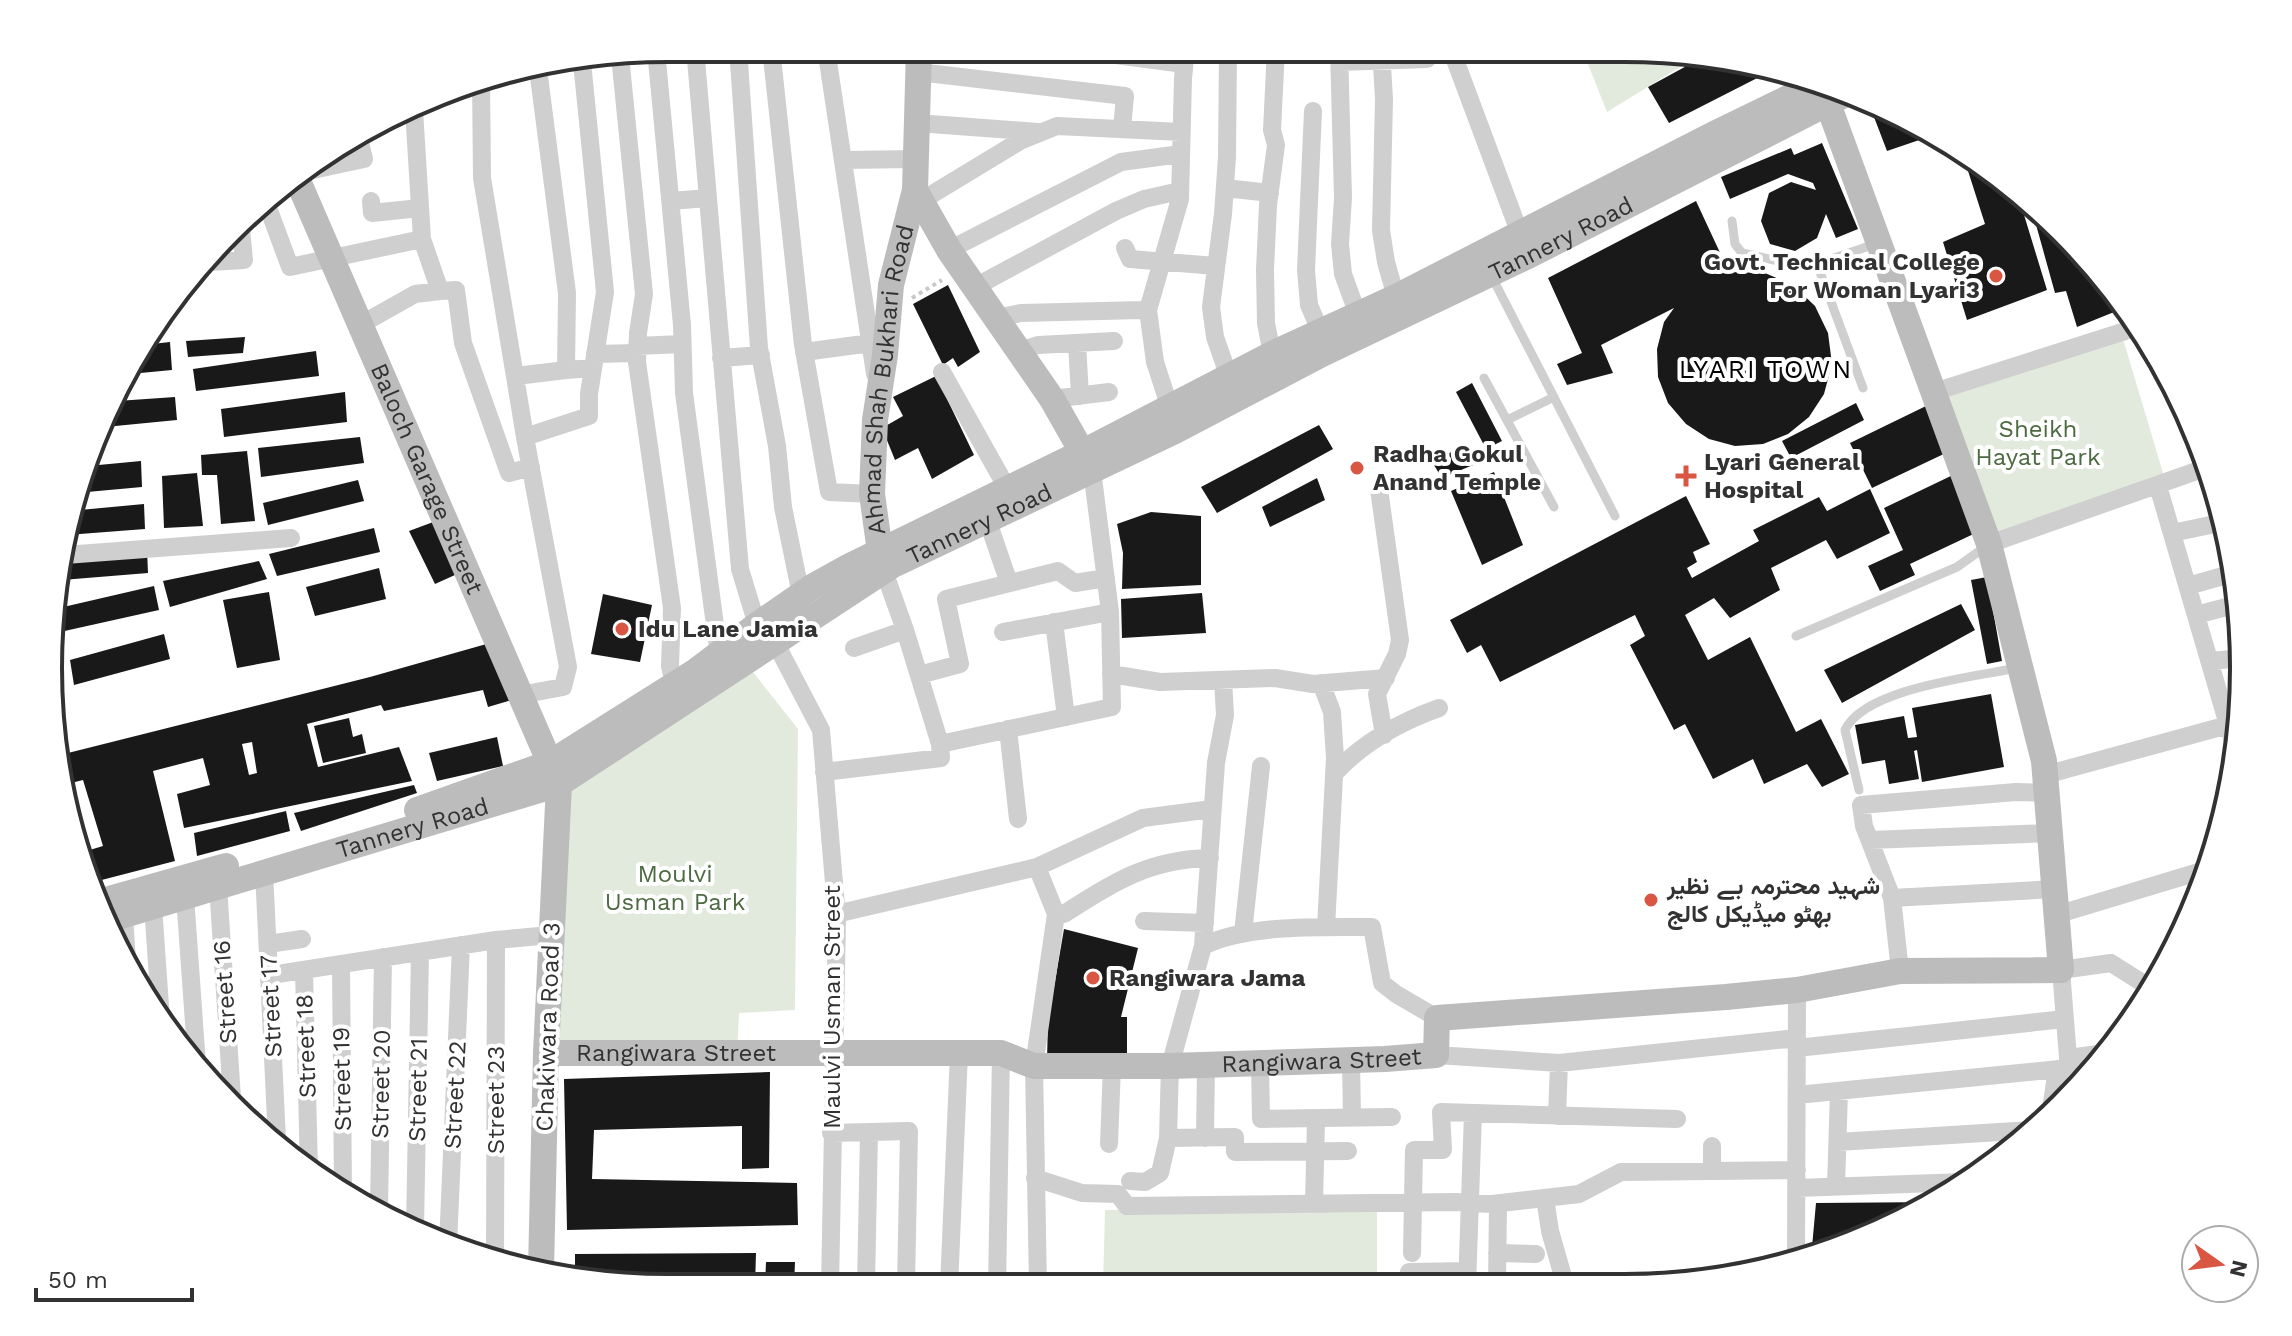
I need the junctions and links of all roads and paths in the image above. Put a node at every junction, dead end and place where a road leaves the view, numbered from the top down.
1 (657, 62) edge
2 (696, 62) edge
3 (739, 62) edge
4 (773, 62) edge
5 (828, 62) edge
6 (919, 62) edge
7 (930, 62) edge
8 (1185, 62) edge
9 (1228, 62) edge
10 (1275, 62) edge
11 (1339, 62) edge
12 (1382, 62) edge
13 (1456, 62) edge
14 (621, 64) edge
15 (583, 68) edge
16 (539, 77) edge
17 (481, 92) edge
18 (1821, 95) edge
19 (1833, 99) edge
20 (1313, 111) dead end
21 (414, 118) edge
22 (917, 123) junction
23 (1122, 129) junction
24 (1181, 132) junction
25 (1041, 133) junction
26 (361, 146) edge
27 (1181, 154) junction
28 (916, 159) junction
29 (843, 160) junction
30 (327, 167) edge
31 (300, 186) edge
32 (1225, 188) junction
33 (1180, 191) junction
34 (1270, 193) junction
35 (918, 196) junction
36 (708, 198) junction
37 (371, 201) dead end
38 (671, 201) junction
39 (420, 208) junction
40 (269, 211) edge
41 (1732, 221) dead end
42 (242, 236) edge
43 (422, 239) junction
44 (1880, 243) junction
45 (1524, 245) junction
46 (1125, 248) dead end
47 (331, 257) junction
48 (1162, 260) junction
49 (218, 262) edge
50 (1817, 264) junction
51 (1216, 266) junction
52 (962, 269) junction
53 (1490, 274) junction
54 (440, 291) junction
55 (1396, 297) junction
56 (889, 310) junction
57 (1142, 310) dead end
58 (1358, 315) junction
59 (996, 318) junction
60 (360, 325) junction
61 (2128, 330) edge
62 (1321, 333) junction
63 (1114, 341) dead end
64 (871, 343) junction
65 (1077, 343) junction
66 (682, 344) junction
67 (637, 349) junction
68 (1019, 351) junction
69 (804, 352) junction
70 (1272, 354) junction
71 (761, 355) junction
72 (721, 358) junction
73 (594, 361) junction
74 (566, 370) junction
75 (942, 372) dead end
76 (516, 376) junction
77 (1229, 377) junction
78 (1484, 378) dead end
79 (1863, 388) dead end
80 (1109, 392) dead end
81 (1934, 392) junction
82 (879, 396) junction
83 (1080, 396) junction
84 (1554, 397) junction
85 (1052, 399) junction
86 (1170, 408) junction
87 (1507, 420) junction
88 (525, 437) junction
89 (1087, 461) junction
90 (531, 467) junction
91 (2197, 471) edge
92 (2158, 486) junction
93 (1007, 488) junction
94 (1379, 489) dead end
95 (872, 494) junction
96 (1554, 507) dead end
97 (1615, 516) dead end
98 (987, 519) junction
99 (2212, 525) edge
100 (2172, 533) junction
101 (291, 538) dead end
102 (1989, 544) junction
103 (73, 554) edge
104 (881, 561) junction
105 (2223, 576) edge
106 (1106, 578) junction
107 (1009, 583) junction
108 (2188, 586) junction
109 (801, 595) junction
110 (2227, 605) edge
111 (1110, 612) junction
112 (2196, 615) junction
113 (1054, 622) junction
114 (905, 630) junction
115 (1003, 632) dead end
116 (766, 633) junction
117 (1796, 636) dead end
118 (854, 648) dead end
119 (719, 655) junction
120 (2230, 659) edge
121 (2210, 661) junction
122 (2020, 668) junction
123 (1111, 674) junction
124 (919, 675) junction
125 (1386, 678) junction
126 (1223, 680) junction
127 (1321, 683) junction
128 (674, 684) junction
129 (520, 695) junction
130 (1439, 708) dead end
131 (2229, 712) edge
132 (1066, 717) junction
133 (2228, 723) edge
134 (1008, 729) junction
135 (1384, 735) junction
136 (940, 744) junction
137 (1261, 766) dead end
138 (824, 772) junction
139 (554, 774) junction
140 (1334, 774) junction
141 (2046, 784) junction
142 (1859, 790) dead end
143 (1212, 809) junction
144 (1018, 819) dead end
145 (2050, 833) junction
146 (1870, 840) junction
147 (1210, 858) junction
148 (1037, 867) junction
149 (264, 872) junction
150 (2195, 872) edge
151 (218, 886) junction
152 (185, 896) junction
153 (1892, 898) junction
154 (108, 899) edge
155 (2056, 902) junction
156 (153, 906) junction
157 (836, 914) junction
158 (1056, 914) junction
159 (116, 917) edge
160 (1144, 921) dead end
161 (1205, 923) junction
162 (1326, 927) junction
163 (1243, 933) junction
164 (551, 935) junction
165 (302, 939) dead end
166 (496, 940) junction
167 (268, 944) junction
168 (461, 945) junction
169 (1203, 946) junction
170 (420, 952) junction
171 (383, 957) junction
172 (341, 964) junction
173 (304, 970) junction
174 (2061, 970) junction
175 (1900, 971) junction
176 (271, 975) junction
177 (2142, 983) edge
178 (1797, 990) junction
179 (159, 998) edge
180 (1437, 1018) junction
181 (2065, 1019) junction
182 (1797, 1043) junction
183 (196, 1048) edge
184 (546, 1053) junction
185 (833, 1053) junction
186 (959, 1053) junction
187 (1001, 1053) junction
188 (1436, 1055) junction
189 (2088, 1058) edge
190 (1351, 1060) junction
191 (1260, 1063) junction
192 (1559, 1063) junction
193 (1206, 1064) junction
194 (2065, 1065) junction
195 (1034, 1066) junction
196 (1112, 1066) junction
197 (1170, 1066) junction
198 (2068, 1081) edge
199 (231, 1089) edge
200 (1839, 1091) junction
201 (2057, 1093) edge
202 (1797, 1095) junction
203 (1473, 1113) junction
204 (1557, 1116) junction
205 (1392, 1117) dead end
206 (1352, 1118) junction
207 (1316, 1119) junction
208 (1677, 1119) dead end
209 (277, 1131) edge
210 (2015, 1131) edge
211 (869, 1132) junction
212 (831, 1133) junction
213 (1168, 1138) junction
214 (1205, 1138) junction
215 (1838, 1142) junction
216 (1109, 1144) dead end
217 (999, 1145) junction
218 (1035, 1146) junction
219 (1712, 1146) dead end
220 (1348, 1151) dead end
221 (1315, 1152) junction
222 (309, 1156) edge
223 (1712, 1171) junction
224 (1035, 1178) junction
225 (343, 1179) edge
226 (1797, 1179) junction
227 (1130, 1181) dead end
228 (1944, 1183) edge
229 (1836, 1187) junction
230 (1545, 1198) junction
231 (379, 1201) edge
232 (1413, 1202) junction
233 (1471, 1203) junction
234 (1314, 1204) junction
235 (1498, 1204) junction
236 (415, 1219) edge
237 (449, 1233) edge
238 (495, 1248) edge
239 (1796, 1249) edge
240 (1412, 1253) dead end
241 (1497, 1253) junction
242 (1536, 1254) dead end
243 (541, 1260) edge
244 (830, 1274) edge
245 (866, 1274) edge
246 (906, 1274) edge
247 (950, 1274) edge
248 (997, 1274) edge
249 (1038, 1274) edge
250 (1467, 1274) edge
251 (1497, 1274) edge
252 (1562, 1274) edge

1 - 38 street
2 - 36 street, Maulvi Usman Street
3 - 71 street
4 - 69 street
5 - 29 street
6 - 22 street, Ahmad Shah Bukhari Road
7 - 23 street
8 - 24 street
9 - 32 street
10 - 34 street
11 - 58 street
12 - 55 street
13 - 45 street
14 - 67 street
15 - 73 street
16 - 74 street
17 - 76 street
18 - 45 street, Tannery Road
19 - 44 street
20 - 62 street
21 - 39 street
22 - 25 street
22 - 28 street, Ahmad Shah Bukhari Road
23 - 24 street
23 - 25 street
24 - 27 street
25 - 35 street
26 - 30 street
27 - 33 street
27 - 52 street
28 - 29 street
28 - 35 street, Ahmad Shah Bukhari Road
29 - 64 street
31 - 47 street, Baloch Garage Street
32 - 34 street
32 - 51 street
33 - 48 street
33 - 52 street
34 - 70 street
35 - 52 street, Ahmad Shah Bukhari Road
35 - 56 street, Ahmad Shah Bukhari Road
36 - 38 street
36 - 72 street, Maulvi Usman Street
37 - 39 street
38 - 66 street
39 - 43 street
40 - 47 street
41 - 50 lane
42 - 49 street
43 - 47 street
43 - 54 street
44 - 50 lane
44 - 81 street
45 - 53 street, Tannery Road
45 - 55 street, Tannery Road
46 - 48 street
47 - 60 street, Baloch Garage Street
48 - 51 street
48 - 86 street
50 - 79 lane
51 - 77 street
52 - 56 path
52 - 59 street, Ahmad Shah Bukhari Road
53 - 84 lane
53 - 89 street, Tannery Road
54 - 60 street
54 - 90 street
55 - 58 street, Tannery Road
56 - 82 street, Ahmad Shah Bukhari Road
57 - 59 street
58 - 62 street, Tannery Road
59 - 68 street, Ahmad Shah Bukhari Road
60 - 129 street, Baloch Garage Street
61 - 81 street
62 - 70 street, Tannery Road
63 - 65 street
64 - 69 street
64 - 82 street
65 - 68 street
65 - 83 street
66 - 67 street
66 - 119 street
67 - 73 street
67 - 128 street
68 - 85 street, Ahmad Shah Bukhari Road
69 - 95 street
70 - 77 street, Tannery Road
71 - 72 street
71 - 109 street
72 - 116 street, Maulvi Usman Street
73 - 74 street
73 - 88 street
74 - 76 street
75 - 93 street
76 - 88 street
77 - 86 street, Tannery Road
78 - 87 lane
80 - 83 street
81 - 102 street
82 - 95 street, Ahmad Shah Bukhari Road
83 - 85 street
84 - 87 lane
84 - 97 lane
85 - 89 street, Ahmad Shah Bukhari Road
86 - 89 street, Tannery Road
87 - 96 lane
88 - 90 street
89 - 93 street, Tannery Road
89 - 98 street, Tannery Road
89 - 106 street
90 - 129 street
91 - 92 street
92 - 100 street
92 - 102 street
93 - 104 street, Tannery Road
94 - 125 street
95 - 104 street, Ahmad Shah Bukhari Road
98 - 104 street, Tannery Road
98 - 107 street
99 - 100 street
100 - 108 street
101 - 103 street
102 - 117 lane
102 - 122 street
104 - 109 street, Tannery Road
104 - 114 street
104 - 116 street, Tannery Road
105 - 108 street
106 - 107 street
106 - 111 street
107 - 124 street
108 - 112 street
109 - 116 street, Tannery Road
110 - 112 street
111 - 113 street
111 - 123 street
112 - 121 street
113 - 115 street
113 - 132 street
114 - 118 street
114 - 124 street
116 - 119 street, Tannery Road
116 - 138 street, Maulvi Usman Street
116 - 139 street, Tannery Road
119 - 128 street, Tannery Road
120 - 121 street
121 - 131 street
122 - 141 street
122 - 142 lane
123 - 126 street
123 - 132 street
124 - 136 street
125 - 127 street
125 - 135 street
126 - 127 street
126 - 143 street
127 - 140 street
128 - 139 street, Tannery Road
129 - 139 street, Baloch Garage Street
130 - 135 street
132 - 134 street
133 - 141 street
134 - 136 street
134 - 144 street
135 - 140 street
136 - 138 street
137 - 163 street
138 - 157 street, Maulvi Usman Street
139 - 149 street, Tannery Road
139 - 154 street, Tannery Road
139 - 164 street, Chakiwara Road 3
140 - 162 street
141 - 145 street
141 - 146 street
143 - 147 street
143 - 148 street
145 - 146 street
145 - 155 street
146 - 153 street
147 - 158 street
147 - 161 street
148 - 157 street
148 - 158 street
149 - 151 street, Tannery Road
149 - 167 street, Street 17
150 - 155 street
151 - 152 street, Tannery Road
151 - 199 street, Street 16
152 - 156 street, Tannery Road
152 - 183 street
153 - 155 street
153 - 175 street
155 - 174 street
156 - 159 street, Tannery Road
156 - 179 street
157 - 185 street, Maulvi Usman Street
158 - 195 street
160 - 161 street
161 - 169 street
162 - 163 street
162 - 180 street
163 - 169 street
164 - 166 street
164 - 184 street, Chakiwara Road 3
165 - 167 street
166 - 168 street
166 - 238 street, Street 23
167 - 176 street, Street 17
168 - 170 street
168 - 237 street, Street 22
169 - 197 street
170 - 171 street
170 - 236 street, Street 21
171 - 172 street
171 - 231 street, Street 20
172 - 173 street
172 - 225 street, Street 19
173 - 176 street
173 - 222 street, Street 18
174 - 175 street, Rangiwara Street
174 - 177 street
174 - 181 street
175 - 178 street, Rangiwara Street
176 - 209 street, Street 17
178 - 180 street, Rangiwara Street
178 - 182 street
180 - 188 street, Rangiwara Street
181 - 182 street
181 - 194 street
182 - 192 street
182 - 202 street
184 - 185 street, Rangiwara Street
184 - 243 street, Chakiwara Road 3
185 - 186 street, Rangiwara Street
185 - 212 street, Maulvi Usman Street
186 - 187 street, Rangiwara Street
186 - 247 street
187 - 195 street, Rangiwara Street
187 - 217 street
188 - 190 street, Rangiwara Street
188 - 192 street
189 - 194 street
190 - 191 street, Rangiwara Street
190 - 206 street
191 - 193 street, Rangiwara Street
191 - 207 street
192 - 204 street
193 - 197 street, Rangiwara Street
193 - 214 street
194 - 198 street
194 - 200 street
194 - 201 street
195 - 196 street, Rangiwara Street
195 - 218 street
196 - 197 street, Rangiwara Street
196 - 216 street
197 - 213 street
200 - 202 street
200 - 215 street
202 - 226 street
203 - 204 street
203 - 232 street
203 - 233 street
204 - 208 street
205 - 206 street
206 - 207 street
207 - 221 street
210 - 215 street
211 - 212 street
211 - 245 street
211 - 246 street
212 - 244 street, Maulvi Usman Street
213 - 214 street
213 - 227 street
214 - 221 street
215 - 229 street
217 - 218 street
217 - 248 street
218 - 224 street
219 - 223 street
220 - 221 street
221 - 234 street
223 - 226 street
223 - 230 street
224 - 234 street
224 - 249 street
226 - 229 street
226 - 239 street
228 - 229 street
230 - 235 street
230 - 252 street
232 - 233 street
232 - 234 street
232 - 240 street
233 - 235 street
233 - 250 street
235 - 241 street
241 - 242 street
241 - 251 street

